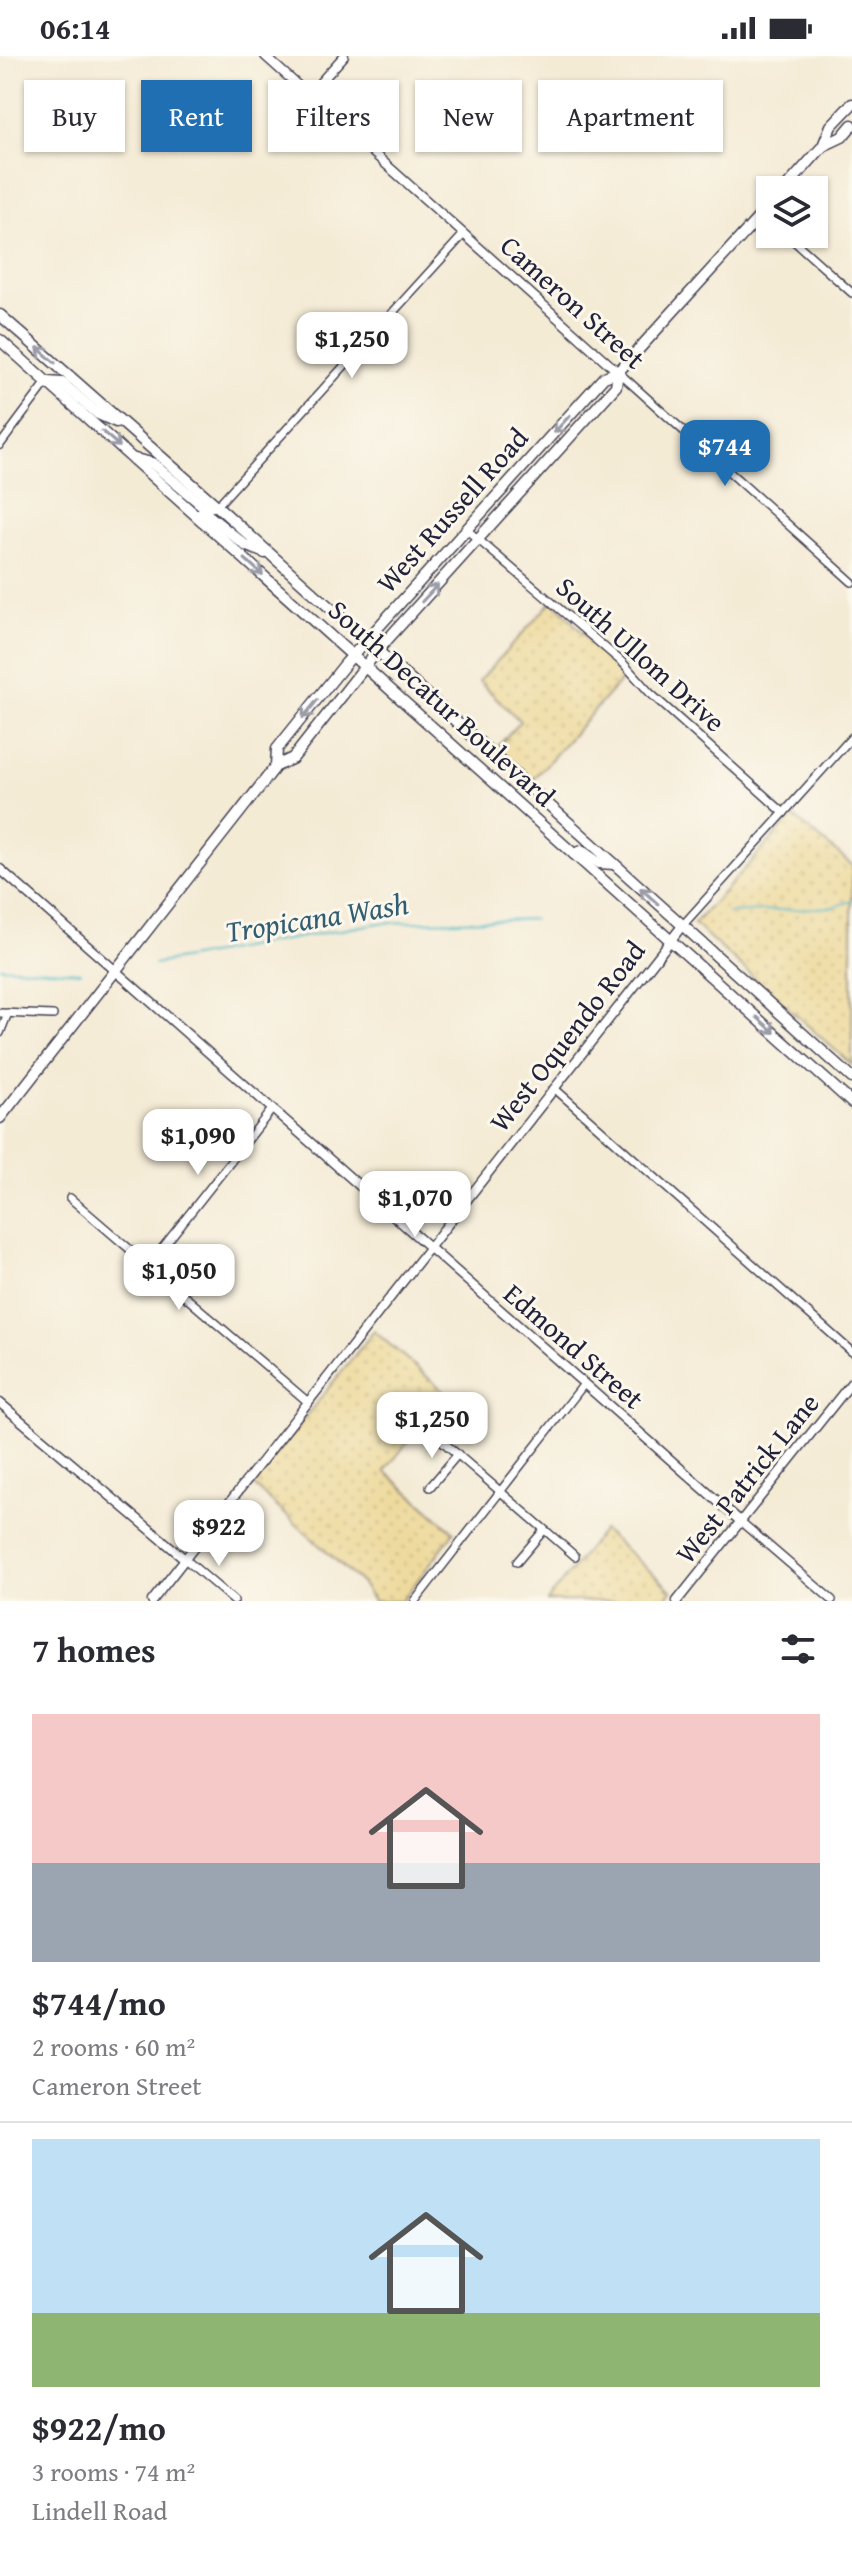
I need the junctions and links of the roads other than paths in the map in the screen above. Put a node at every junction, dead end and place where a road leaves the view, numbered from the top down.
1 (265, 56) edge
2 (344, 56) edge
3 (292, 80) edge
4 (322, 80) edge
5 (852, 104) edge
6 (852, 125) edge
7 (823, 146) junction
8 (373, 152) edge
9 (796, 176) edge
10 (756, 226) edge
11 (464, 234) junction
12 (802, 248) edge
13 (852, 293) edge
14 (0, 315) edge
15 (0, 340) edge
16 (618, 372) junction
17 (47, 382) junction
18 (126, 426) junction
19 (0, 445) edge
20 (134, 458) junction
21 (217, 506) junction
22 (195, 514) junction
23 (467, 530) junction
24 (480, 538) junction
25 (274, 557) junction
26 (852, 582) edge
27 (366, 641) junction
28 (378, 650) junction
29 (353, 656) junction
30 (364, 666) junction
31 (852, 737) edge
32 (276, 766) junction
33 (784, 813) junction
34 (574, 854) junction
35 (614, 864) junction
36 (0, 869) edge
37 (682, 926) junction
38 (671, 940) junction
39 (114, 972) junction
40 (4, 1013) edge
41 (53, 1015) dead end
42 (0, 1033) edge
43 (852, 1078) edge
44 (554, 1088) junction
45 (852, 1103) edge
46 (273, 1108) junction
47 (0, 1118) edge
48 (70, 1198) dead end
49 (430, 1246) junction
50 (149, 1265) junction
51 (852, 1352) edge
52 (852, 1382) edge
53 (584, 1384) junction
54 (308, 1402) junction
55 (0, 1403) edge
56 (427, 1428) dead end
57 (458, 1454) junction
58 (430, 1487) dead end
59 (500, 1491) junction
60 (740, 1521) junction
61 (544, 1530) junction
62 (575, 1556) dead end
63 (185, 1559) junction
64 (517, 1562) dead end
65 (832, 1600) edge
66 (152, 1601) edge
67 (234, 1601) edge
68 (415, 1601) edge
69 (677, 1601) edge

1 - 3 street, Cameron Street
2 - 4 street
5 - 7 main road
6 - 7 main road
7 - 9 main road
8 - 11 street, Cameron Street
10 - 16 main road, West Russell Road
11 - 16 street, Cameron Street
11 - 21 street
12 - 13 street
18 -> 14 main road, South Decatur Boulevard
15 - 17 main road, South Decatur Boulevard
16 -> 23 main road, West Russell Road
16 - 24 main road, West Russell Road
16 - 26 street, Cameron Street
17 - 18 main road
17 - 19 street
17 -> 20 main road, South Decatur Boulevard
18 - 21 main road, South Decatur Boulevard
20 - 21 main road
20 - 22 main road, South Decatur Boulevard
21 - 25 main road, South Decatur Boulevard
22 - 25 main road
22 -> 29 main road, South Decatur Boulevard
23 - 24 street, South Ullom Drive
23 - 27 main road, West Russell Road
28 -> 24 main road, West Russell Road
24 - 33 street, South Ullom Drive
25 - 27 main road, South Decatur Boulevard
27 - 28 main road, South Decatur Boulevard
27 - 29 main road, West Russell Road
28 - 30 main road, West Russell Road
28 - 35 main road, South Decatur Boulevard
29 - 30 main road, South Decatur Boulevard
29 -> 32 main road, West Russell Road
30 - 32 main road, West Russell Road
30 - 34 main road, South Decatur Boulevard
31 - 33 street, West Oquendo Road
32 - 39 main road, West Russell Road
33 - 37 street, West Oquendo Road
34 - 35 main road
34 - 38 main road, South Decatur Boulevard
37 -> 35 main road, South Decatur Boulevard
36 - 39 street, Edmond Street
37 - 38 street, West Oquendo Road
37 - 43 main road, South Decatur Boulevard
38 - 44 street, West Oquendo Road
38 -> 45 main road, South Decatur Boulevard
39 - 46 street, Edmond Street
39 - 47 main road, West Russell Road
40 - 41 street
40 - 42 street
44 - 49 street, West Oquendo Road
44 - 51 street
46 - 49 street, Edmond Street
46 - 50 street
48 - 50 street
49 - 53 street, Edmond Street
49 - 54 street, West Oquendo Road
50 - 54 street
52 - 60 street, West Patrick Lane
53 - 59 street
53 - 60 street, Edmond Street
54 - 63 street, West Oquendo Road
55 - 63 street
56 - 57 street
57 - 58 street
57 - 59 street
59 - 61 street
59 - 68 street
60 - 65 street, Edmond Street
60 - 69 street, West Patrick Lane
61 - 62 street
61 - 64 street
63 - 66 street, West Oquendo Road
63 - 67 street

